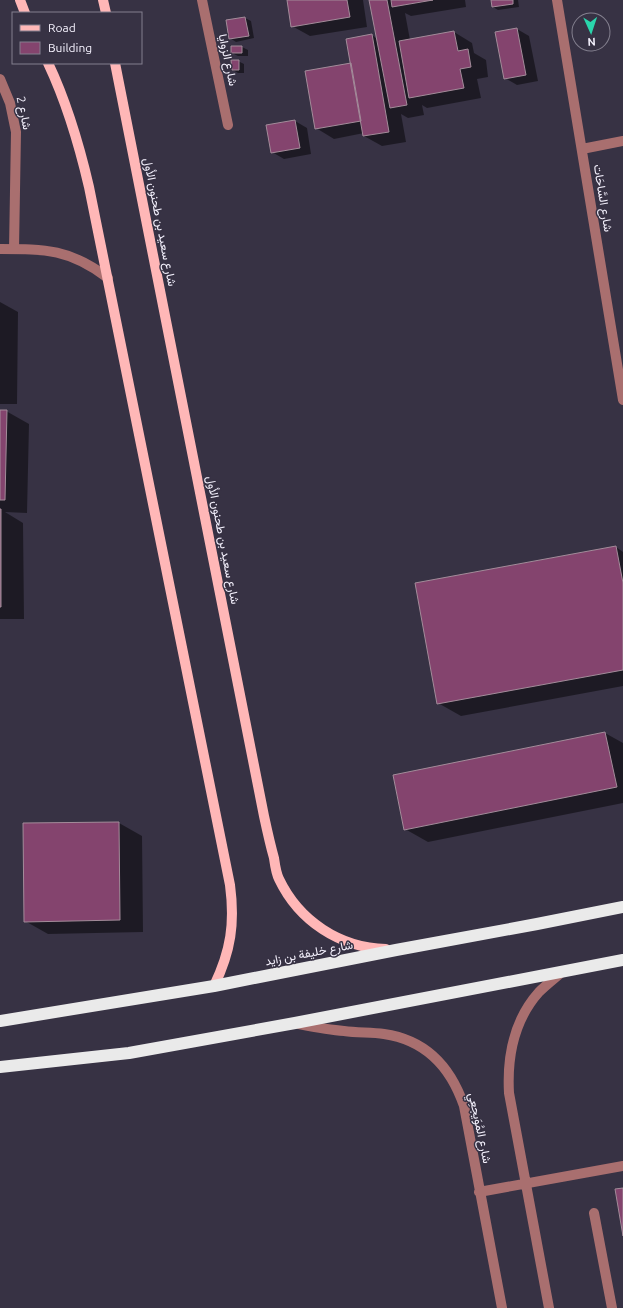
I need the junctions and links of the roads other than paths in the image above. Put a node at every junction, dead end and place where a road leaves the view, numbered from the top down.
1 (20, 0) edge
2 (103, 0) edge
3 (202, 0) edge
4 (557, 0) edge
5 (25, 12) edge
6 (106, 12) edge
7 (48, 64) edge
8 (116, 64) edge
9 (0, 79) edge
10 (228, 125) dead end
11 (623, 141) edge
12 (582, 149) junction
13 (0, 249) edge
14 (14, 249) junction
15 (108, 278) junction
16 (623, 400) edge
17 (623, 907) edge
18 (396, 950) junction
19 (623, 960) edge
20 (562, 971) junction
21 (214, 986) junction
22 (0, 1021) edge
23 (295, 1023) junction
24 (0, 1067) edge
25 (623, 1166) edge
26 (526, 1184) junction
27 (479, 1192) junction
28 (594, 1213) dead end
29 (502, 1308) edge
30 (549, 1308) edge
31 (612, 1308) edge

1 - 5 main road
2 - 6 main road
3 - 10 street, شارع الزوايا
4 - 12 street, شارع السَّاحَات
7 - 15 main road
8 - 18 main road, شارع سعيد بن طحنون الأول
9 - 14 street, شارع 2
11 - 12 street
12 - 16 street, شارع السَّاحَات
13 - 14 street
14 - 15 street
15 - 21 main road
17 - 18 highway, شارع خليفة بن زايد
18 - 21 highway, شارع خليفة بن زايد
19 - 20 highway
20 - 23 highway
20 - 26 street
21 - 22 highway, شارع خليفة بن زايد
23 - 24 highway
23 - 27 street, شارع المُوَيجعِي
25 - 26 street
26 - 27 street
26 - 30 street
27 - 29 street, شارع المُوَيجعِي
28 - 31 street

